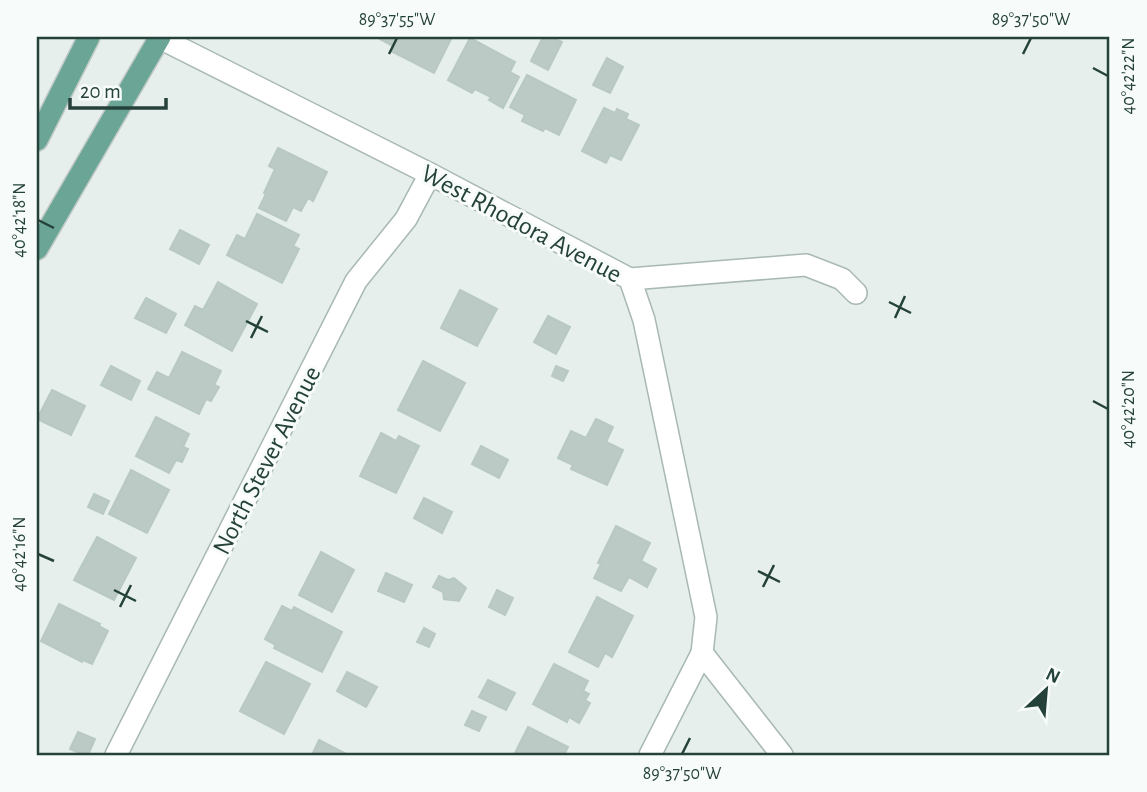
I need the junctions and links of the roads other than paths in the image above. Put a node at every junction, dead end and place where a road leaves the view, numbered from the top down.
1 (89, 37) edge
2 (159, 37) edge
3 (37, 140) edge
4 (430, 173) junction
5 (38, 243) edge
6 (631, 279) junction
7 (856, 293) dead end
8 (702, 653) junction
9 (116, 755) edge
10 (650, 755) edge
11 (782, 755) edge

1 - 3 main road
2 - 4 street, West Rhodora Avenue
2 - 5 main road
4 - 6 street, West Rhodora Avenue
4 - 9 street, North Stever Avenue
6 - 7 street
6 - 8 street, West Rhodora Avenue
8 - 10 street, West Rhodora Avenue
8 - 11 street

